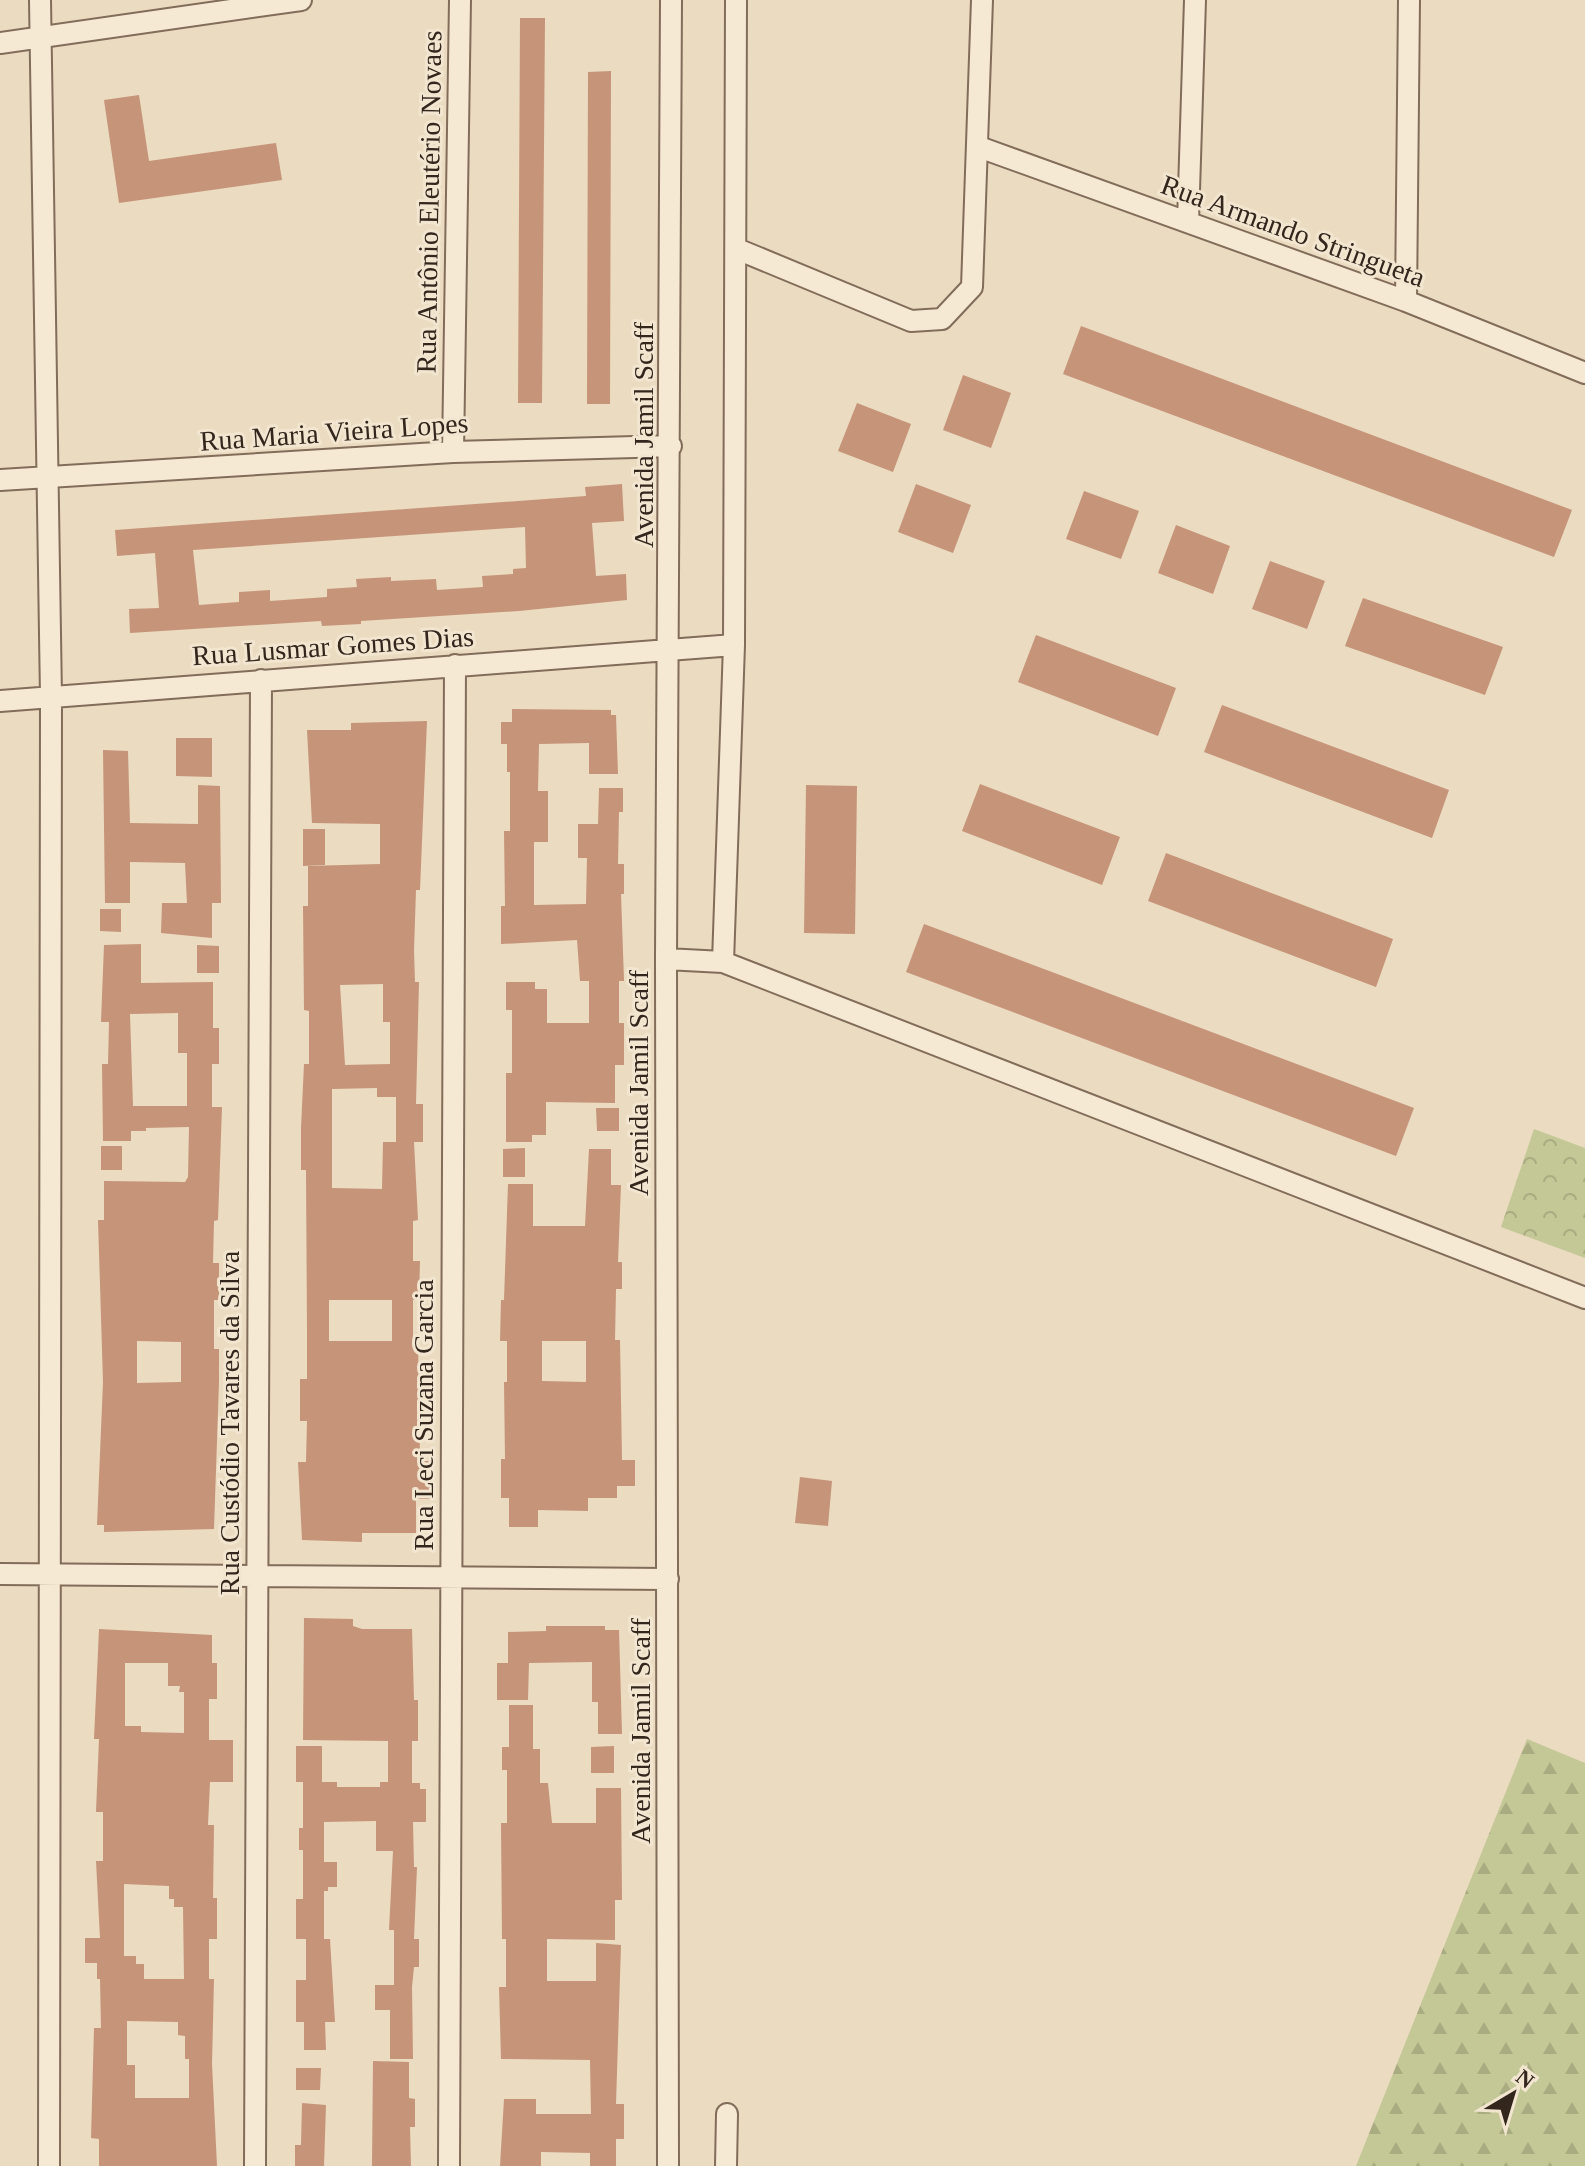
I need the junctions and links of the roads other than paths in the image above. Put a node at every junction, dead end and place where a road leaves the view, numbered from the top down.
1 (40, 0) edge
2 (301, 0) edge
3 (460, 0) edge
4 (671, 0) edge
5 (736, 0) edge
6 (982, 0) edge
7 (1195, 0) edge
8 (1409, 0) edge
9 (253, 3) edge
10 (40, 37) junction
11 (0, 43) edge
12 (979, 147) junction
13 (1188, 222) junction
14 (737, 249) junction
15 (1406, 301) junction
16 (1585, 373) edge
17 (671, 446) junction
18 (453, 452) junction
19 (50, 479) junction
20 (0, 480) edge
21 (734, 645) junction
22 (670, 648) junction
23 (455, 665) junction
24 (261, 680) junction
25 (51, 697) junction
26 (0, 701) edge
27 (666, 959) junction
28 (723, 962) junction
29 (1585, 1298) edge
30 (0, 1574) edge
31 (51, 1575) junction
32 (256, 1576) junction
33 (450, 1578) junction
34 (668, 1579) junction
35 (727, 2114) dead end
36 (49, 2166) edge
37 (255, 2166) edge
38 (449, 2166) edge
39 (668, 2166) edge
40 (726, 2166) edge

1 - 10 street
2 - 9 street
3 - 18 street, Rua Antônio Eleutério Novaes
4 - 17 street, Avenida Jamil Scaff
5 - 14 street
6 - 12 street
7 - 13 street
8 - 15 street
9 - 10 street
10 - 11 street
10 - 19 street
12 - 13 street, Rua Armando Stringueta
12 - 14 street
13 - 15 street, Rua Armando Stringueta
14 - 21 street
15 - 16 street, Rua Armando Stringueta
17 - 18 street, Rua Maria Vieira Lopes
17 - 22 street, Avenida Jamil Scaff
18 - 19 street, Rua Maria Vieira Lopes
19 - 20 street, Rua Maria Vieira Lopes
19 - 25 street
21 - 22 street, Rua Lusmar Gomes Dias
21 - 28 street
22 - 23 street, Rua Lusmar Gomes Dias
22 - 27 street, Avenida Jamil Scaff
23 - 24 street, Rua Lusmar Gomes Dias
23 - 33 street, Rua Leci Suzana Garcia
24 - 25 street, Rua Lusmar Gomes Dias
24 - 32 street, Rua Custódio Tavares da Silva
25 - 26 street, Rua Lusmar Gomes Dias
25 - 31 street
27 - 28 street
27 - 34 street, Avenida Jamil Scaff
28 - 29 street
30 - 31 street
31 - 32 street
31 - 36 street
32 - 33 street
32 - 37 street, Rua Custódio Tavares da Silva
33 - 34 street
33 - 38 street, Rua Leci Suzana Garcia
34 - 39 street, Avenida Jamil Scaff
35 - 40 street

